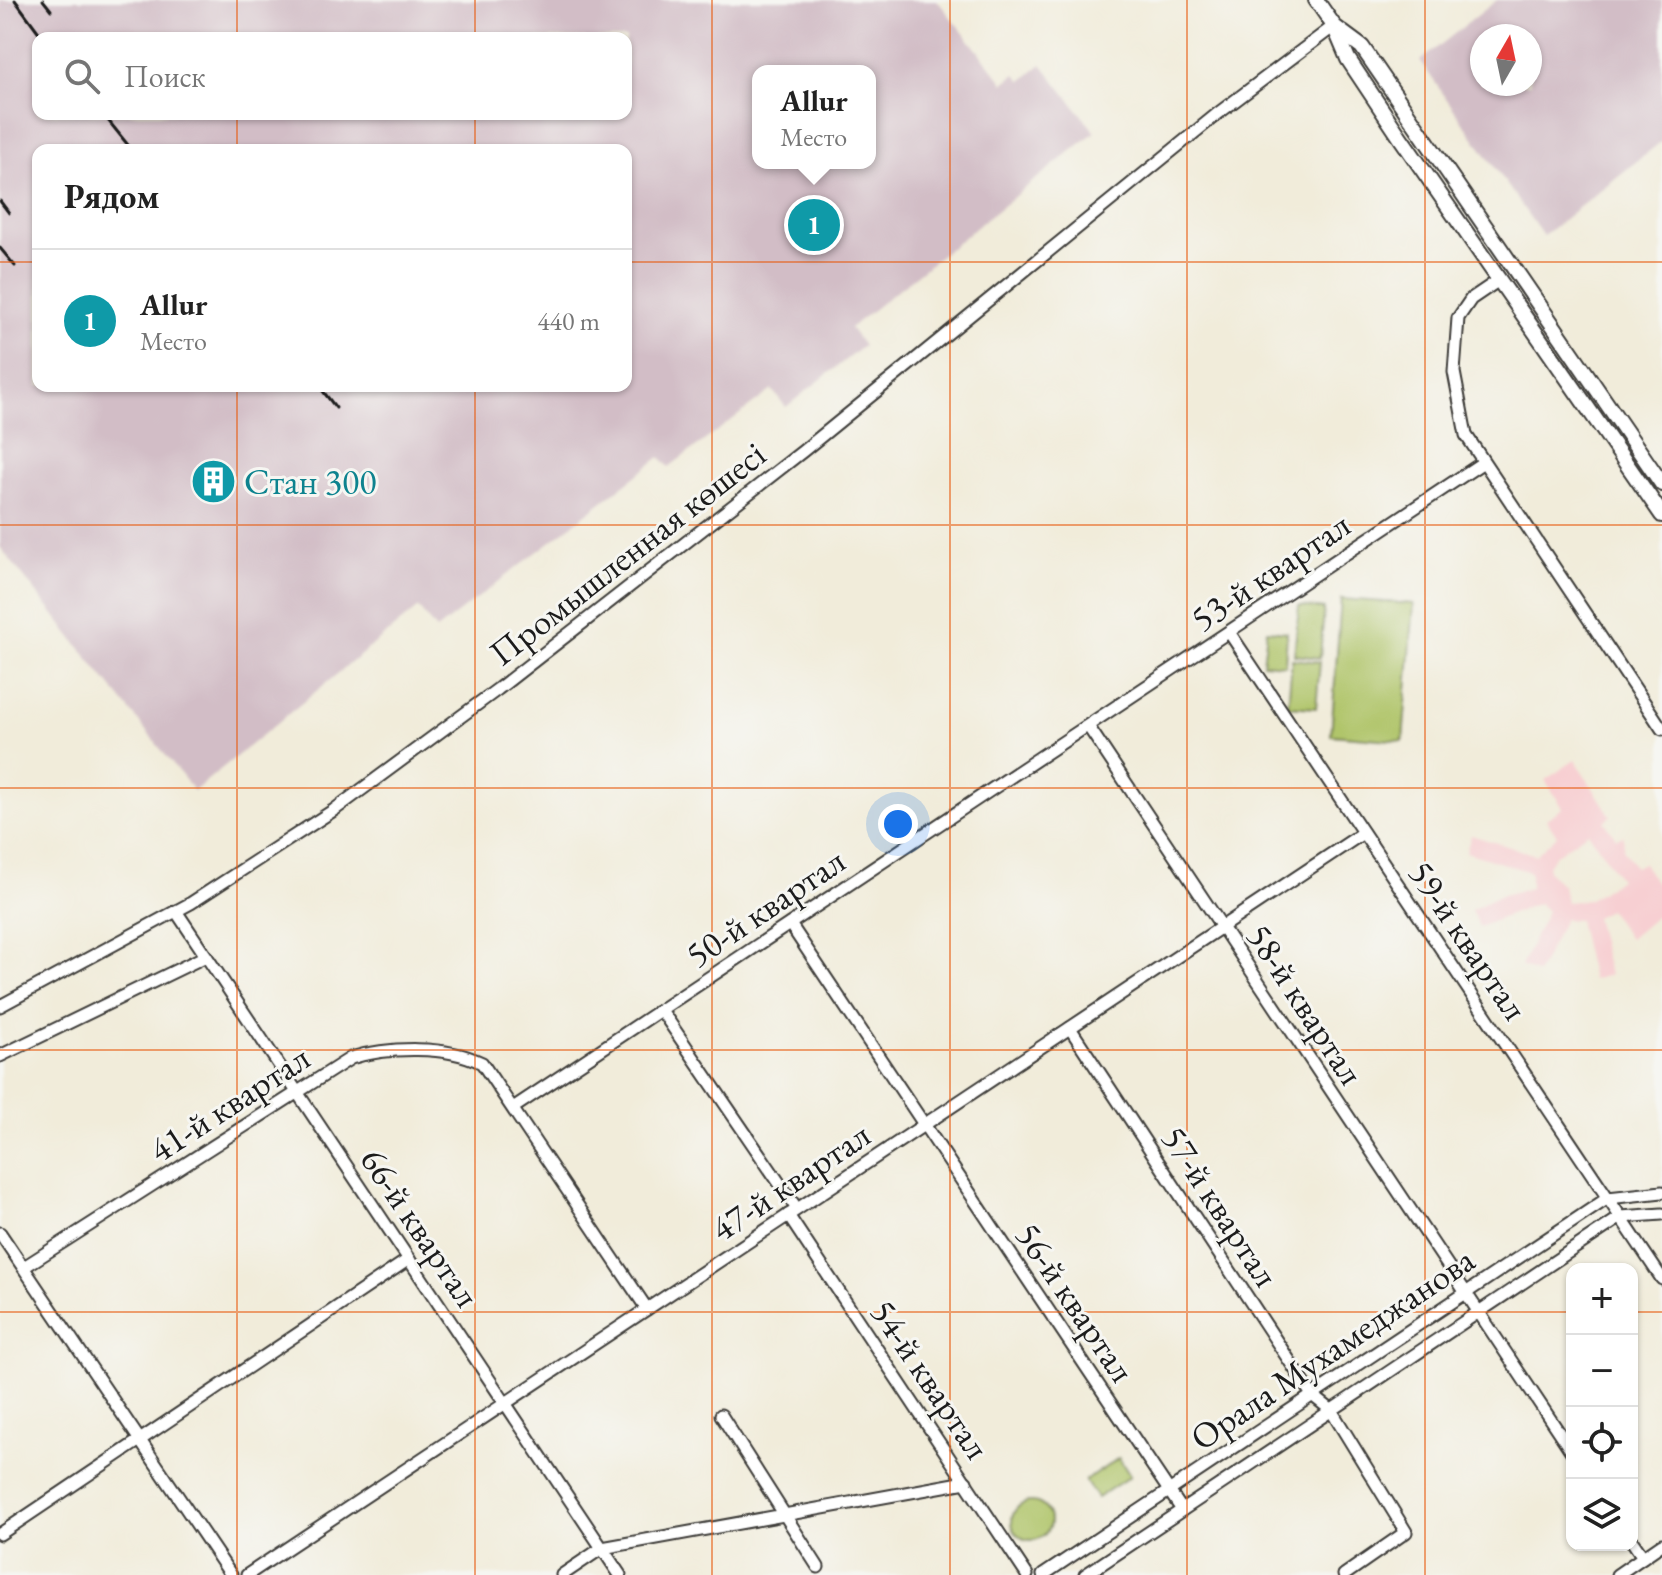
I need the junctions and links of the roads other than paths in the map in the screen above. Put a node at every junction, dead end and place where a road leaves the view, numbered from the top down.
1 (1316, 0) edge
2 (1334, 26) junction
3 (1512, 269) junction
4 (1499, 280) junction
5 (1482, 463) junction
6 (1662, 484) edge
7 (1662, 515) edge
8 (1229, 632) junction
9 (1088, 726) junction
10 (1662, 729) edge
11 (1363, 833) junction
12 (176, 911) junction
13 (790, 924) junction
14 (1222, 927) junction
15 (206, 956) junction
16 (0, 1006) edge
17 (661, 1010) junction
18 (1070, 1028) junction
19 (0, 1056) edge
20 (296, 1093) junction
21 (513, 1108) junction
22 (924, 1125) junction
23 (1662, 1192) edge
24 (1608, 1198) junction
25 (793, 1212) junction
26 (1662, 1214) edge
27 (1621, 1217) junction
28 (0, 1233) edge
29 (409, 1259) junction
30 (24, 1267) junction
31 (1662, 1279) edge
32 (1464, 1294) junction
33 (647, 1309) junction
34 (1477, 1313) junction
35 (1312, 1395) junction
36 (505, 1403) junction
37 (1331, 1410) junction
38 (721, 1415) dead end
39 (140, 1439) junction
40 (1566, 1443) edge
41 (966, 1482) junction
42 (1169, 1491) junction
43 (1182, 1510) junction
44 (786, 1515) junction
45 (0, 1534) edge
46 (602, 1548) junction
47 (1638, 1550) edge
48 (1660, 1551) edge
49 (1643, 1557) junction
50 (818, 1567) dead end
51 (231, 1575) edge
52 (247, 1575) edge
53 (562, 1575) edge
54 (620, 1575) edge
55 (1027, 1575) edge
56 (1043, 1575) edge
57 (1085, 1575) edge
58 (1344, 1575) edge
59 (1617, 1575) edge

1 - 2 main road
2 - 3 main road
2 - 4 main road
2 - 12 street, Промышленная көшесі
3 - 4 main road
3 - 6 main road
4 - 5 street
4 - 7 main road
5 - 8 street, 53-й квартал
5 - 10 street
8 - 9 street, 53-й квартал
8 - 11 street, 59-й квартал
9 - 13 street, 50-й квартал
9 - 14 street, 58-й квартал
11 - 14 street, 47-й квартал
11 - 24 street, 59-й квартал
12 - 15 street, 66-й квартал
12 - 16 street, Промышленная көшесі
13 - 17 street, 50-й квартал
13 - 22 street, 56-й квартал
14 - 18 street, 47-й квартал
14 - 32 street, 58-й квартал
15 - 19 street
15 - 20 street, 66-й квартал
17 - 21 street, 50-й квартал
17 - 25 street, 54-й квартал
18 - 22 street, 47-й квартал
18 - 35 street, 57-й квартал
20 - 21 street, 41-й квартал
20 - 29 street, 66-й квартал
20 - 30 street, 41-й квартал
21 - 33 street
22 - 25 street, 47-й квартал
22 - 42 street, 56-й квартал
23 - 24 street, Орала Мухамеджанова
24 - 27 street, 59-й квартал
24 - 32 street, Орала Мухамеджанова
25 - 33 street, 47-й квартал
25 - 41 street, 54-й квартал
26 - 27 street, Орала Мухамеджанова
27 - 31 street, 59-й квартал
27 - 34 street, Орала Мухамеджанова
28 - 30 street
29 - 36 street, 66-й квартал
29 - 39 street
30 - 39 street
32 - 34 street, 58-й квартал
32 - 35 street, Орала Мухамеджанова
33 - 36 street, 47-й квартал
34 - 37 street, Орала Мухамеджанова
34 - 40 street, 58-й квартал
35 - 37 street, 57-й квартал
35 - 42 street, Орала Мухамеджанова
36 - 46 street, 66-й квартал
36 - 52 street, 47-й квартал
37 - 43 street, Орала Мухамеджанова
37 - 58 street
38 - 44 street
39 - 45 street
39 - 51 street
41 - 44 street
41 - 55 street, 54-й квартал
42 - 43 street, 56-й квартал
42 - 56 street, Орала Мухамеджанова
43 - 57 street, Орала Мухамеджанова
44 - 46 street
44 - 50 street
46 - 53 street
46 - 54 street, 66-й квартал
47 - 49 street
48 - 49 street
49 - 59 street

